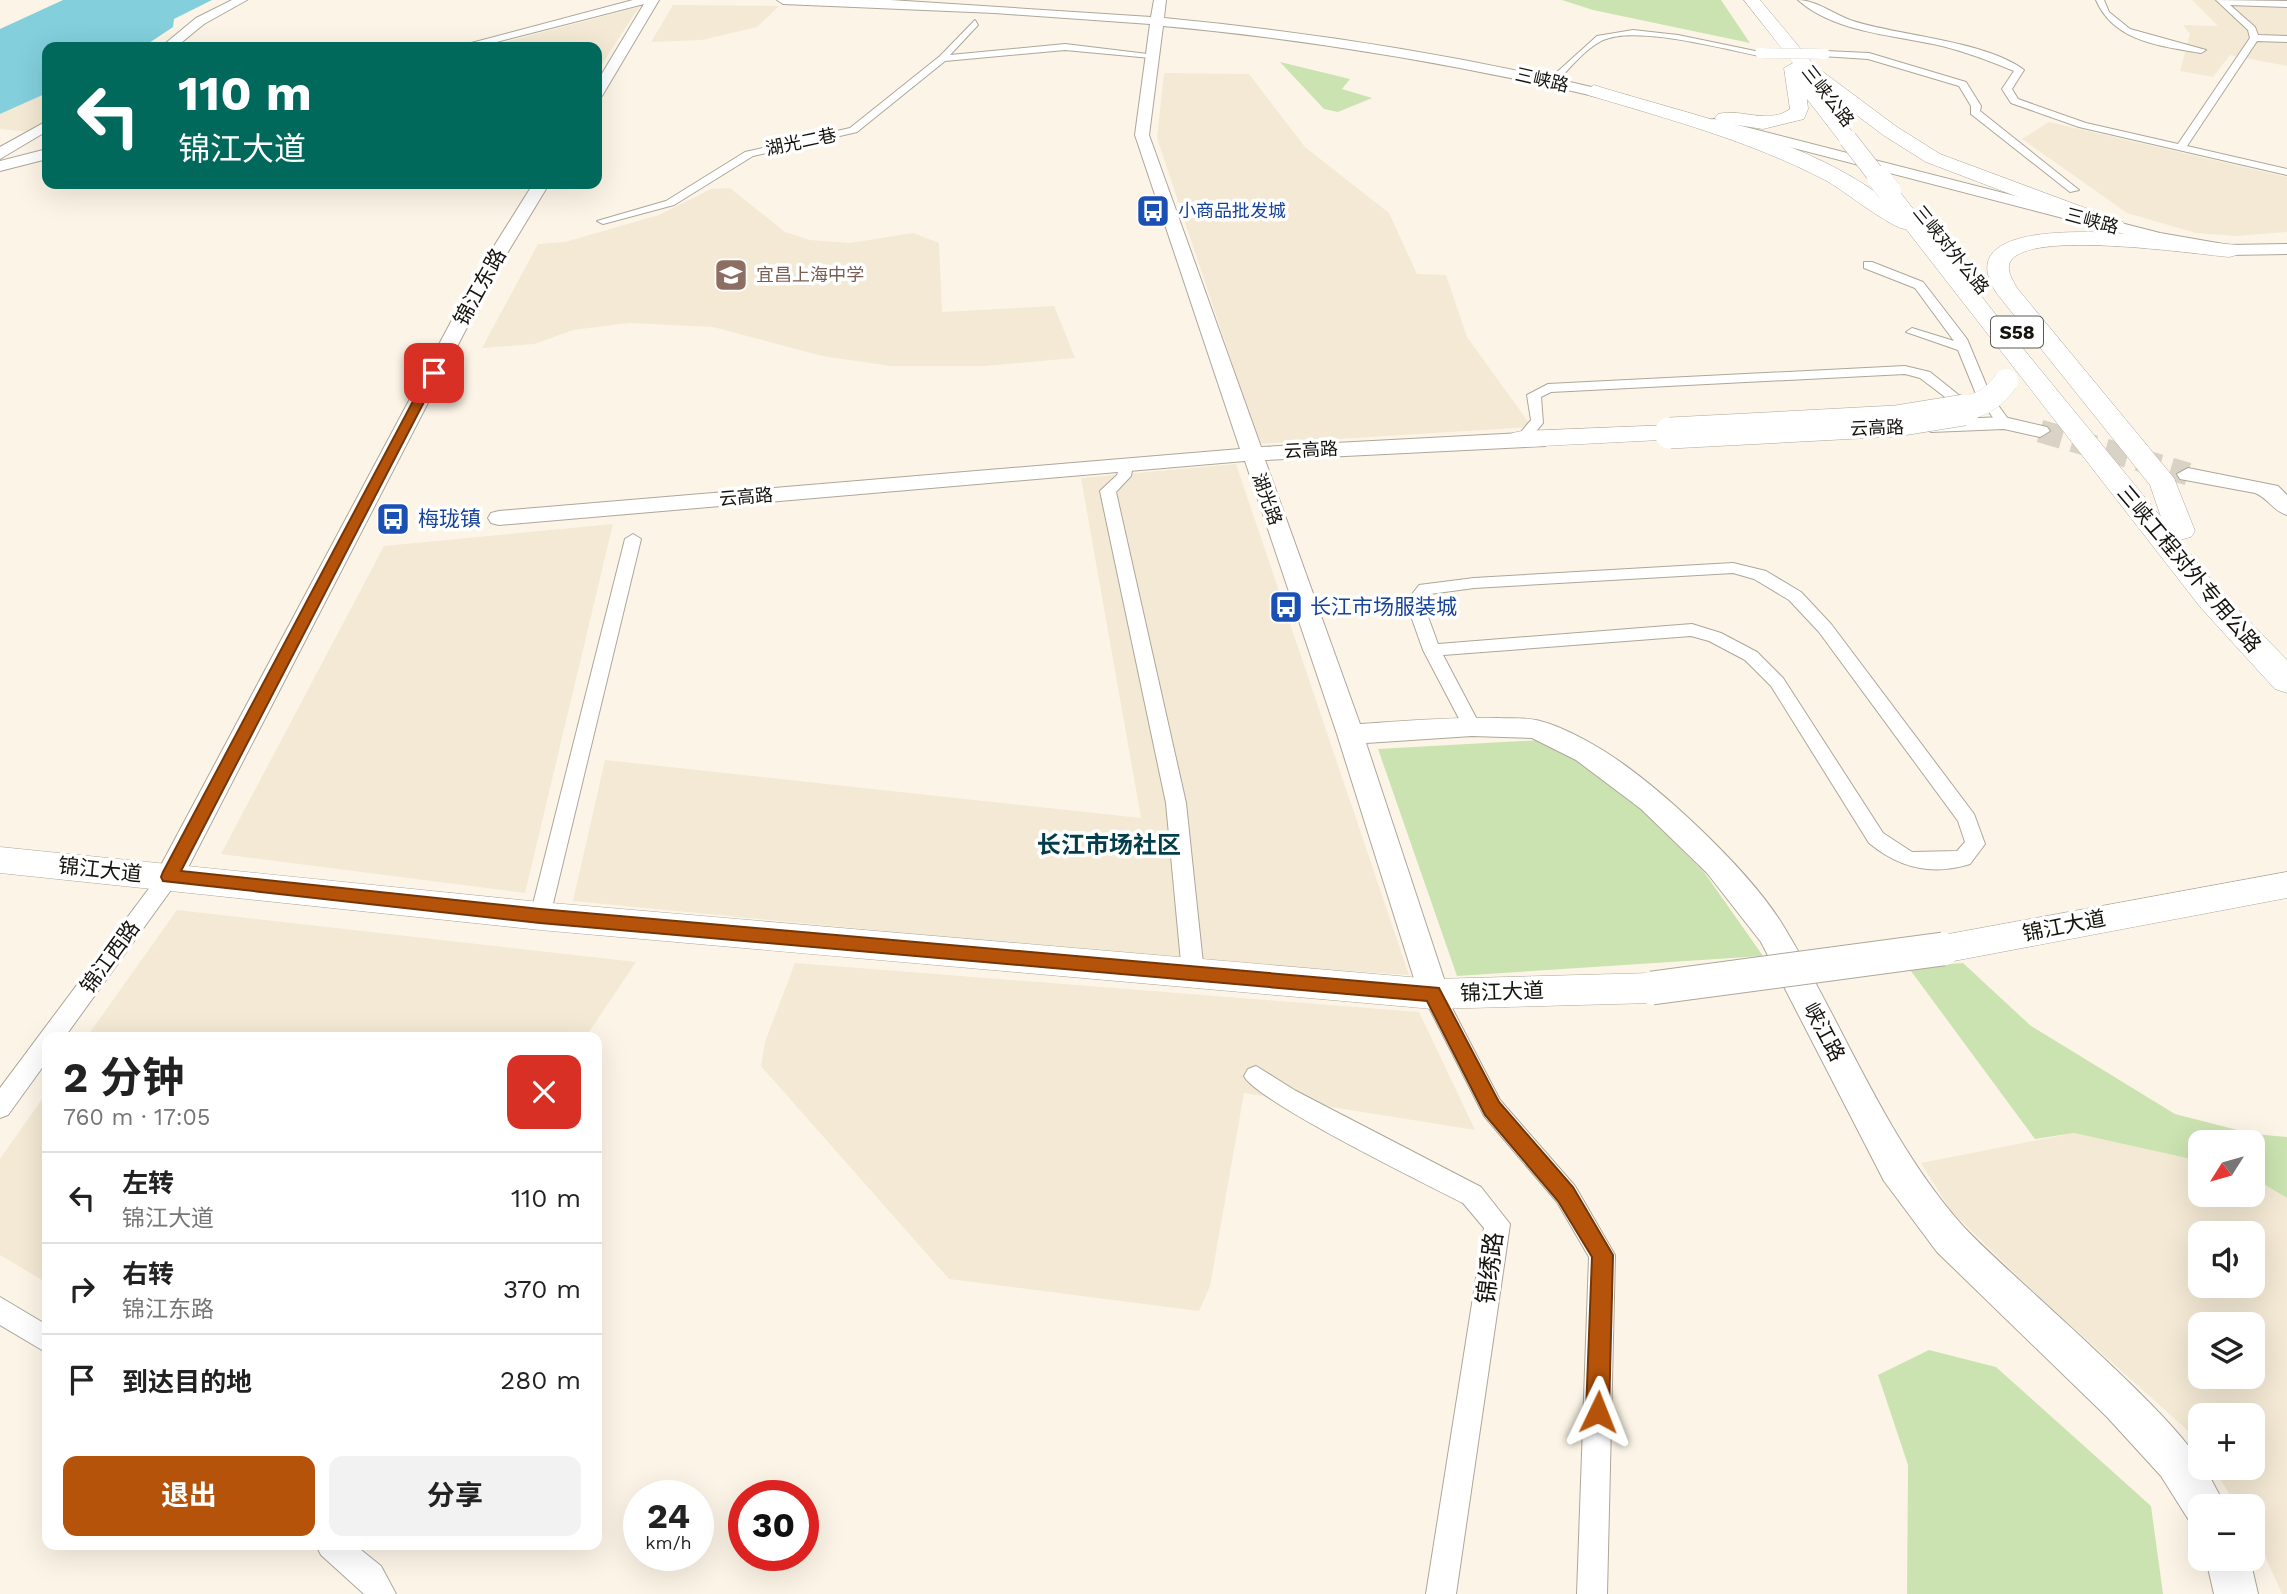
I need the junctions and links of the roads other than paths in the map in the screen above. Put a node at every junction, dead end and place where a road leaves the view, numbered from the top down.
1 (241, 0) edge
2 (647, 0) edge
3 (653, 0) edge
4 (783, 0) edge
5 (1739, 0) edge
6 (1752, 0) edge
7 (1802, 0) edge
8 (2099, 0) edge
9 (2222, 1) edge
10 (2287, 4) edge
11 (1165, 6) edge
12 (1076, 12) junction
13 (975, 23) dead end
14 (1231, 28) junction
15 (2254, 38) junction
16 (2287, 39) edge
17 (173, 42) edge
18 (483, 42) edge
19 (1152, 50) junction
20 (2200, 50) dead end
21 (943, 58) junction
22 (1801, 69) junction
23 (1551, 82) junction
24 (602, 85) edge
25 (1594, 91) junction
26 (42, 128) edge
27 (2180, 148) junction
28 (0, 154) edge
29 (42, 155) edge
30 (0, 166) edge
31 (2287, 172) edge
32 (538, 189) edge
33 (2074, 190) dead end
34 (1897, 191) junction
35 (603, 221) dead end
36 (2115, 227) junction
37 (2287, 248) edge
38 (2229, 250) junction
39 (1935, 251) junction
40 (1868, 265) dead end
41 (1912, 332) dead end
42 (1998, 334) junction
43 (1964, 348) junction
44 (1958, 400) dead end
45 (2004, 423) junction
46 (2040, 431) tunnel mouth
47 (1522, 439) junction
48 (1251, 454) junction
49 (2094, 454) joint
50 (1126, 465) junction
51 (2130, 471) joint
52 (2188, 474) tunnel mouth
53 (2287, 508) edge
54 (499, 518) dead end
55 (2180, 531) junction
56 (633, 540) dead end
57 (1432, 650) junction
58 (2287, 654) edge
59 (2287, 681) edge
60 (1472, 727) junction
61 (1350, 734) junction
62 (0, 860) edge
63 (169, 877) junction
64 (2287, 885) edge
65 (540, 916) junction
66 (1193, 973) junction
67 (1433, 994) junction
68 (55, 1032) edge
69 (42, 1050) edge
70 (1256, 1076) dead end
71 (0, 1107) edge
72 (0, 1310) edge
73 (42, 1337) edge
74 (2196, 1494) edge
75 (337, 1550) edge
76 (2231, 1571) edge
77 (381, 1594) edge
78 (1441, 1594) edge
79 (1592, 1594) edge
80 (2236, 1594) edge

1 - 17 main road
2 - 18 main road
3 - 24 main road
4 - 12 main road, 三峡路
5 - 22 highway, 三峡公路 / S58
6 - 22 highway, 三峡公路 / S58
7 - 27 street
8 - 20 street
9 - 10 street
9 - 15 street
11 - 12 main road, 三峡路
11 - 14 main road, 三峡路
11 - 14 main road
11 - 19 main road, 湖光路
12 - 19 main road
13 - 21 street, 湖光二巷
14 - 19 main road
14 - 23 main road, 三峡路
15 - 16 street
15 - 27 street
19 - 21 street
19 - 48 main road, 湖光路
21 - 35 street, 湖光二巷
22 - 25 highway
22 - 34 highway, 三峡公路 / S58
22 - 36 highway
23 - 25 main road, 三峡路
23 - 33 street, bridge
25 - 36 main road, 三峡路
25 - 39 highway
26 - 28 main road
27 - 31 street
29 - 30 main road
32 - 63 main road, 锦江东路
34 - 39 highway, 三峡对外公路 / S58
34 - 51 highway, 三峡对外公路 / S58
36 - 38 main road, 三峡路
37 - 38 main road, 三峡路
38 - 55 highway
39 - 42 highway, 三峡对外公路 / S58
40 - 43 street
41 - 43 street
42 - 47 highway, bridge
42 - 49 highway, 三峡对外公路 / S58
43 - 45 street
44 - 47 street
45 - 46 main road, 云高路
45 - 47 main road, 云高路
47 - 48 main road, 云高路
48 - 50 main road, 云高路
48 - 61 main road, 湖光路
49 - 59 highway, 三峡工程对外专用公路 / S58
50 - 54 main road, 云高路
50 - 66 street
51 - 55 highway, 三峡工程对外专用公路 / S58
52 - 53 main road
55 - 58 highway, 三峡工程对外专用公路 / S58
56 - 65 street
57 - 57 street
57 - 60 street
60 - 61 main road, 峡江路
60 - 74 main road, 峡江路
61 - 67 main road, 湖光路
62 - 63 main road, 锦江大道
63 - 65 main road, 锦江大道
63 - 68 street, 锦江西路
64 - 67 main road, 锦江大道, bridge
65 - 66 main road, 锦江大道
66 - 67 main road, 锦江大道
67 - 79 street
69 - 71 street
70 - 78 street, 锦绣路
72 - 73 street
75 - 77 street
76 - 80 main road

